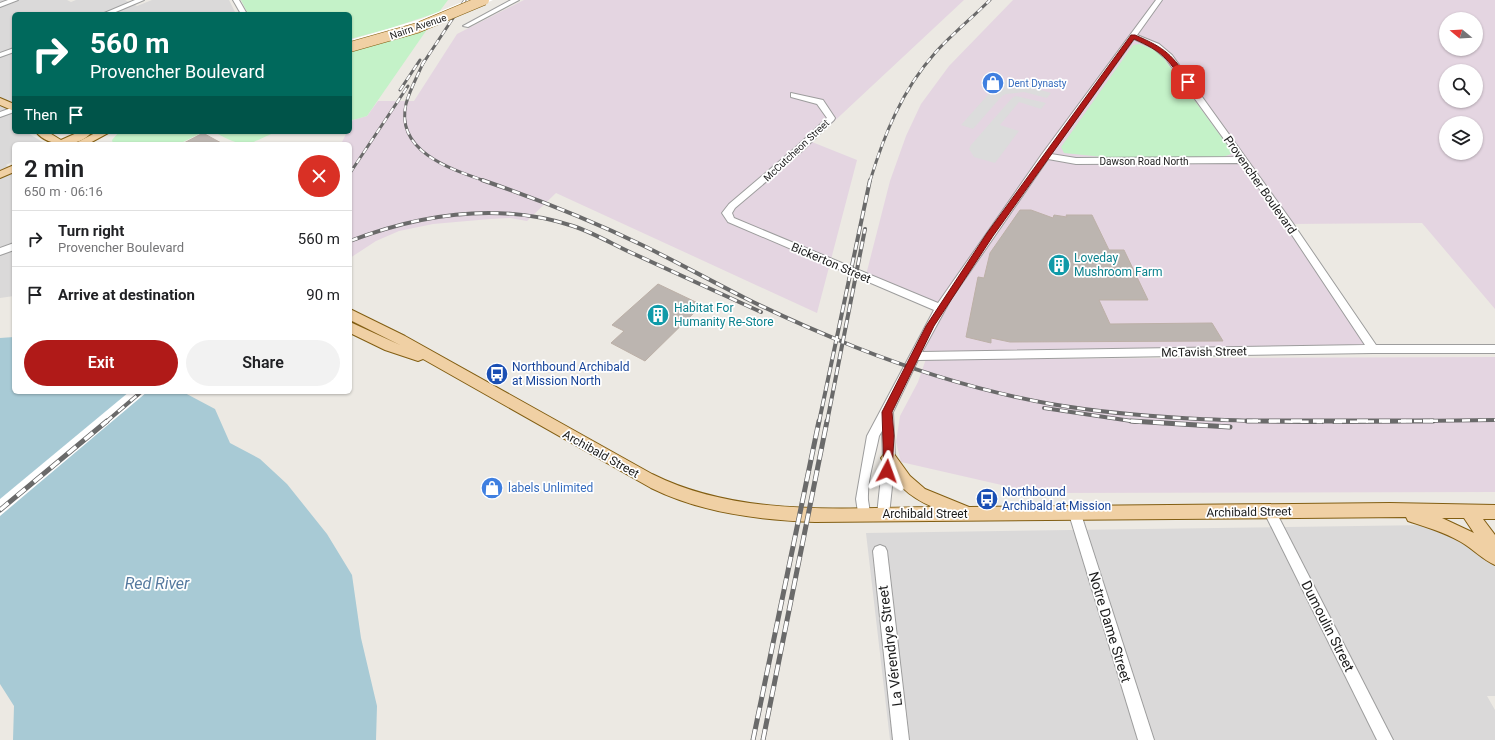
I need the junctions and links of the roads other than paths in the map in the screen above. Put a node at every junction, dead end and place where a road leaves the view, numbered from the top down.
1 (15, 0) edge
2 (141, 0) edge
3 (236, 0) edge
4 (474, 0) edge
5 (484, 0) edge
6 (516, 0) edge
7 (1159, 0) edge
8 (0, 5) edge
9 (110, 12) edge
10 (241, 12) edge
11 (466, 26) dead end
12 (1133, 36) junction
13 (352, 41) edge
14 (352, 46) edge
15 (12, 51) edge
16 (0, 55) edge
17 (794, 95) dead end
18 (0, 101) edge
19 (12, 108) edge
20 (12, 110) edge
21 (0, 115) edge
22 (44, 134) edge
23 (98, 134) edge
24 (108, 134) edge
25 (80, 139) edge
26 (58, 142) edge
27 (69, 142) edge
28 (103, 142) edge
29 (1045, 156) junction
30 (1243, 160) junction
31 (12, 169) edge
32 (12, 174) edge
33 (0, 175) edge
34 (0, 179) edge
35 (727, 212) joint
36 (12, 247) edge
37 (0, 252) edge
38 (940, 308) junction
39 (352, 315) edge
40 (352, 328) edge
41 (1373, 349) junction
42 (1495, 349) edge
43 (914, 356) junction
44 (440, 362) junction
45 (887, 412) junction
46 (889, 458) junction
47 (1390, 510) junction
48 (1270, 512) junction
49 (1469, 512) junction
50 (1495, 512) edge
51 (975, 514) junction
52 (1074, 514) junction
53 (864, 515) junction
54 (883, 515) junction
55 (1495, 549) edge
56 (880, 551) dead end
57 (1495, 556) edge
58 (901, 740) edge
59 (1146, 740) edge
60 (1385, 740) edge

1 - 8 street
2 - 9 street
3 - 10 street
4 - 13 main road, Nairn Avenue
5 - 14 main road, Nairn Avenue, bridge
6 - 11 street
7 - 12 street
12 - 29 street
12 - 30 street, Provencher Boulevard
15 - 16 street
17 - 35 street, McCutcheon Street
18 - 19 main road
20 - 21 street
22 - 26 main road
23 - 25 main road
24 - 28 main road
25 - 27 main road
29 - 30 street, Dawson Road North
29 - 38 street
30 - 41 street, Provencher Boulevard
31 - 33 main road
32 - 34 main road
35 - 38 street, Bickerton Street
36 - 37 street
38 - 43 street
39 - 44 main road, Archibald Street
40 - 44 main road, Archibald Street
41 - 42 street, McTavish Street
41 - 43 street, McTavish Street
43 - 45 street
44 - 53 main road, Archibald Street
45 - 46 street
45 - 53 street
46 - 51 main road
46 - 54 street
47 - 48 main road, Archibald Street
47 - 49 main road, Archibald Street
47 - 57 main road
48 - 52 main road, Archibald Street
48 - 60 street, Dumoulin Street
49 - 50 main road, Archibald Street
49 - 55 main road
51 - 52 main road, Archibald Street
51 - 54 main road, Archibald Street
52 - 59 street, Notre Dame Street
53 - 54 main road, Archibald Street
56 - 58 street, La Vérendrye Street

